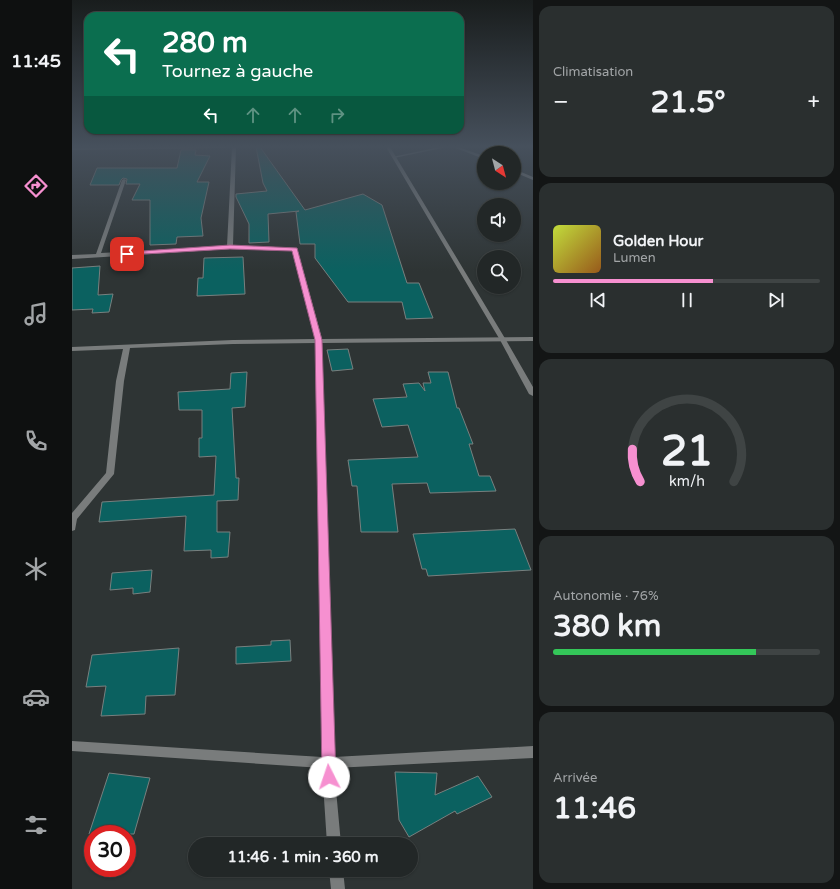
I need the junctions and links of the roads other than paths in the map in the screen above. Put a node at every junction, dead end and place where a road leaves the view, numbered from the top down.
1 (121, 188) edge
2 (232, 188) edge
3 (413, 188) edge
4 (230, 247) junction
5 (98, 255) junction
6 (72, 256) edge
7 (319, 340) junction
8 (503, 340) junction
9 (533, 340) edge
10 (127, 348) junction
11 (72, 349) edge
12 (533, 394) edge
13 (73, 518) edge
14 (72, 528) edge
15 (72, 746) edge
16 (533, 752) edge
17 (328, 763) junction
18 (333, 837) edge
19 (337, 877) edge
20 (338, 889) edge

1 - 5 street
2 - 4 street
3 - 8 street
4 - 5 street
4 - 7 street
5 - 6 street
7 - 8 street
7 - 10 street
7 - 17 street
8 - 9 street
8 - 12 street
10 - 11 street
10 - 13 street
13 - 14 street
15 - 17 street
16 - 17 street
17 - 18 street
19 - 20 street

